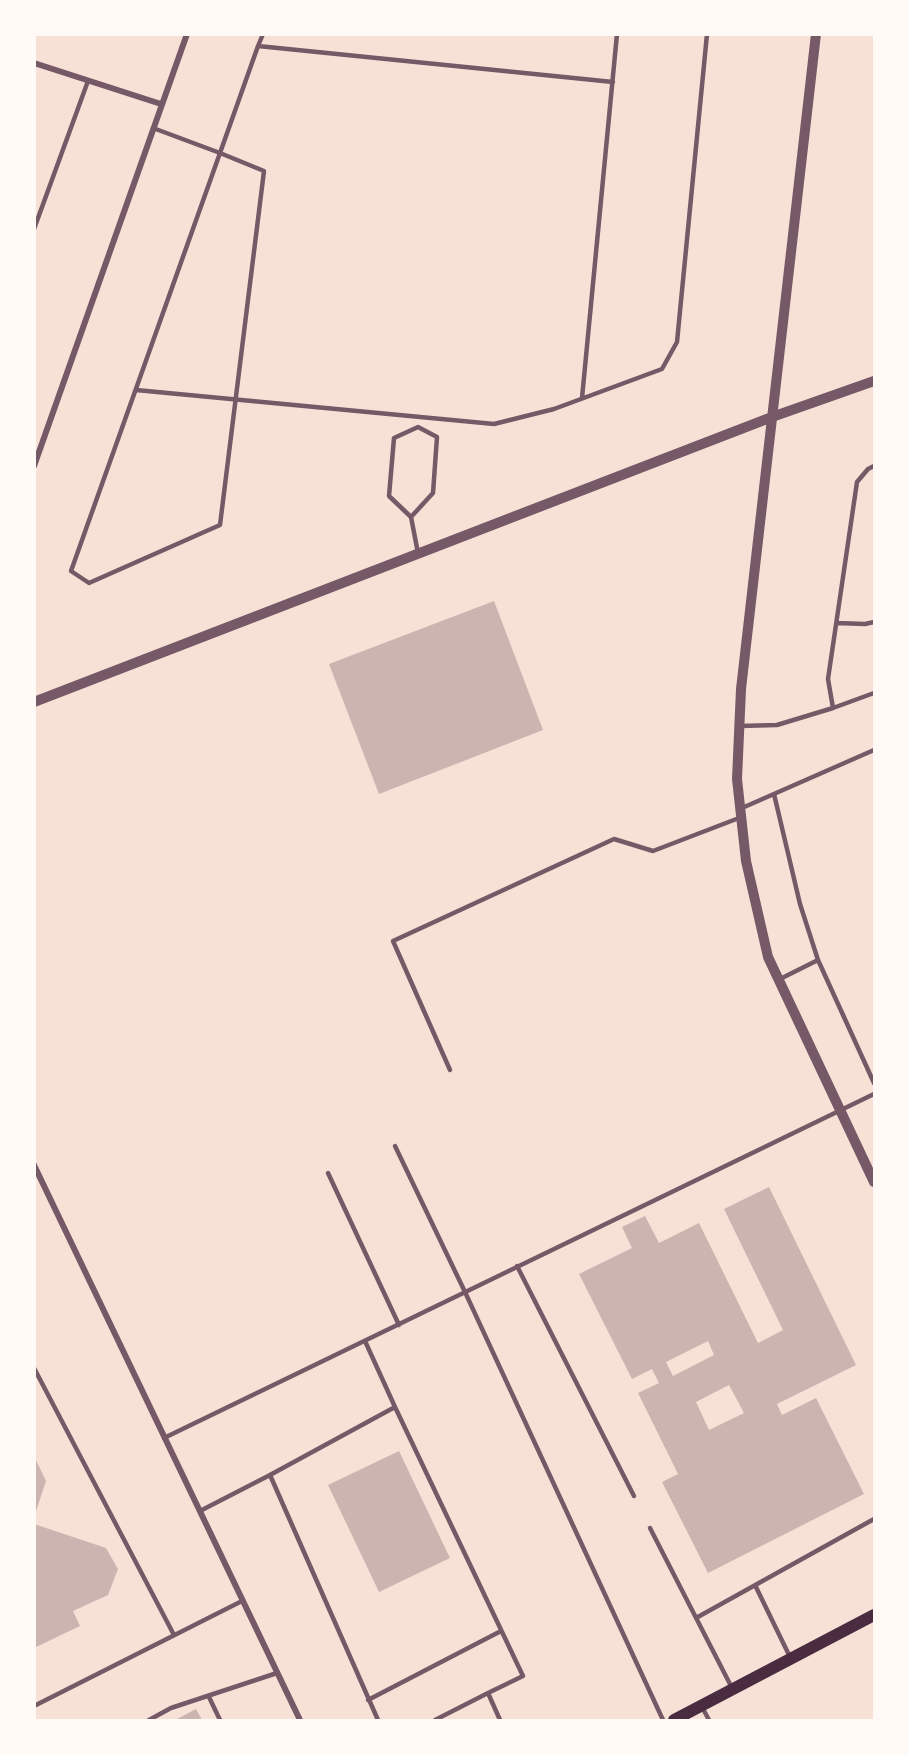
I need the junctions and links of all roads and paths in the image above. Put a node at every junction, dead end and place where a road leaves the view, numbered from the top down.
1 (188, 34) edge
2 (263, 34) edge
3 (617, 34) edge
4 (707, 34) edge
5 (816, 34) edge
6 (258, 46) junction
7 (34, 63) edge
8 (88, 81) junction
9 (613, 82) junction
10 (161, 104) junction
11 (153, 128) junction
12 (220, 153) junction
13 (34, 229) edge
14 (874, 381) edge
15 (136, 390) junction
16 (582, 398) junction
17 (234, 399) junction
18 (419, 417) junction
19 (772, 417) junction
20 (418, 428) junction
21 (34, 466) edge
22 (874, 466) edge
23 (411, 517) junction
24 (418, 554) junction
25 (874, 622) edge
26 (837, 623) junction
27 (874, 693) edge
28 (34, 702) edge
29 (833, 708) junction
30 (740, 726) junction
31 (874, 750) edge
32 (774, 794) junction
33 (741, 813) junction
34 (818, 960) junction
35 (778, 979) junction
36 (450, 1070) dead end
37 (874, 1083) edge
38 (874, 1094) edge
39 (841, 1111) junction
40 (395, 1146) dead end
41 (34, 1166) edge
42 (328, 1173) dead end
43 (874, 1182) edge
44 (517, 1266) junction
45 (465, 1292) junction
46 (399, 1324) junction
47 (365, 1341) junction
48 (34, 1368) edge
49 (395, 1407) junction
50 (164, 1438) junction
51 (270, 1475) junction
52 (634, 1496) dead end
53 (200, 1511) junction
54 (874, 1519) edge
55 (650, 1528) dead end
56 (755, 1585) junction
57 (242, 1600) junction
58 (874, 1615) edge
59 (696, 1618) junction
60 (501, 1631) junction
61 (174, 1635) junction
62 (791, 1659) junction
63 (277, 1673) junction
64 (732, 1690) junction
65 (488, 1693) junction
66 (209, 1697) junction
67 (368, 1700) junction
68 (34, 1706) edge
69 (702, 1706) junction
70 (148, 1720) edge
71 (220, 1720) edge
72 (300, 1720) edge
73 (378, 1720) edge
74 (435, 1720) edge
75 (500, 1720) edge
76 (663, 1720) edge
77 (674, 1720) edge
78 (709, 1720) edge

1 - 10 street
2 - 6 lane
3 - 9 lane
4 - 16 lane
5 - 19 street
6 - 9 lane
6 - 12 lane
7 - 8 street
8 - 10 street
8 - 13 lane
9 - 16 lane
10 - 11 street
11 - 12 lane
11 - 21 street
12 - 15 lane
12 - 17 lane
14 - 19 street
15 - 17 lane
15 - 17 lane
16 - 18 lane
17 - 18 lane
18 - 20 lane
19 - 24 street
19 - 30 street
20 - 23 lane
20 - 23 lane
22 - 26 lane
23 - 24 lane
24 - 28 street
25 - 26 lane
26 - 29 lane
27 - 29 lane
29 - 30 lane
30 - 33 street
31 - 32 lane
32 - 33 lane
32 - 34 lane
33 - 35 street
33 - 36 lane
34 - 35 lane
34 - 37 lane
35 - 39 street
38 - 39 lane
39 - 43 street
39 - 44 lane
40 - 45 lane
41 - 50 street
42 - 46 lane
44 - 45 lane
44 - 52 lane
45 - 46 lane
45 - 76 lane
46 - 47 lane
47 - 49 lane
47 - 50 lane
48 - 61 lane
49 - 51 lane
49 - 60 lane
50 - 53 street
51 - 53 lane
51 - 67 lane
53 - 57 street
54 - 56 lane
55 - 59 lane
56 - 59 lane
56 - 62 lane
57 - 61 lane
57 - 63 street
58 - 62 main road
59 - 64 lane
60 - 65 lane
60 - 67 lane
61 - 68 lane
62 - 64 main road
63 - 66 lane
63 - 72 street
64 - 69 main road
65 - 74 lane
65 - 75 lane
66 - 70 lane
66 - 71 lane
67 - 73 lane
69 - 77 main road
69 - 78 lane

